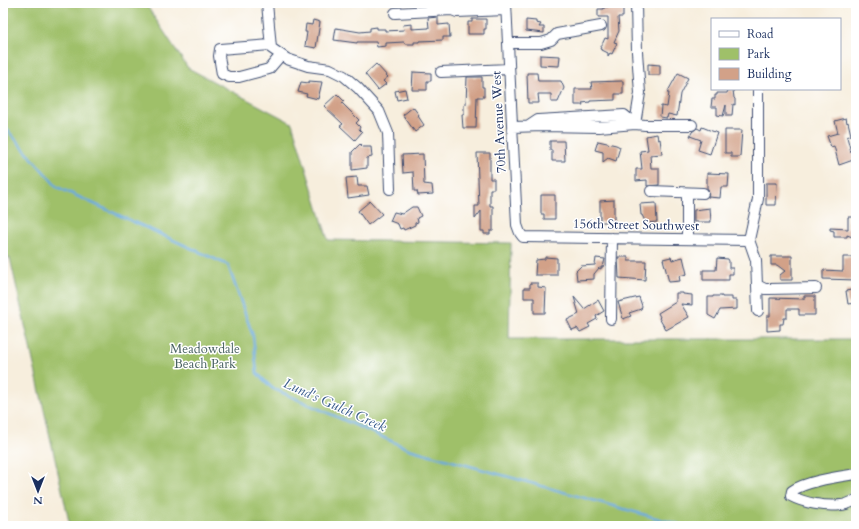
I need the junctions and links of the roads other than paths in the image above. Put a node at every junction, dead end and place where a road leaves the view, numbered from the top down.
1 (267, 3) edge
2 (636, 3) edge
3 (506, 6) edge
4 (395, 13) dead end
5 (601, 26) dead end
6 (508, 43) junction
7 (270, 46) junction
8 (281, 55) junction
9 (509, 69) junction
10 (441, 72) dead end
11 (758, 90) edge
12 (635, 124) junction
13 (692, 125) dead end
14 (513, 127) junction
15 (390, 189) dead end
16 (651, 191) dead end
17 (687, 193) junction
18 (703, 194) dead end
19 (524, 237) joint
20 (612, 238) junction
21 (687, 239) junction
22 (749, 240) junction
23 (757, 285) junction
24 (816, 288) dead end
25 (758, 311) dead end
26 (611, 319) dead end
27 (856, 474) edge
28 (856, 500) edge

1 - 7 street
2 - 12 street
3 - 4 street
3 - 6 street, 70th Avenue West
5 - 6 street
6 - 9 street, 70th Avenue West
7 - 8 street
7 - 8 street
8 - 15 street
9 - 10 street
9 - 14 street, 70th Avenue West
11 - 22 street
12 - 13 street
12 - 14 street
14 - 19 street, 70th Avenue West
16 - 17 street
17 - 18 street
17 - 21 street
19 - 20 street, 156th Street Southwest
20 - 21 street, 156th Street Southwest
20 - 26 street
21 - 22 street, 156th Street Southwest
22 - 23 street
23 - 24 street
23 - 25 street
27 - 28 street

